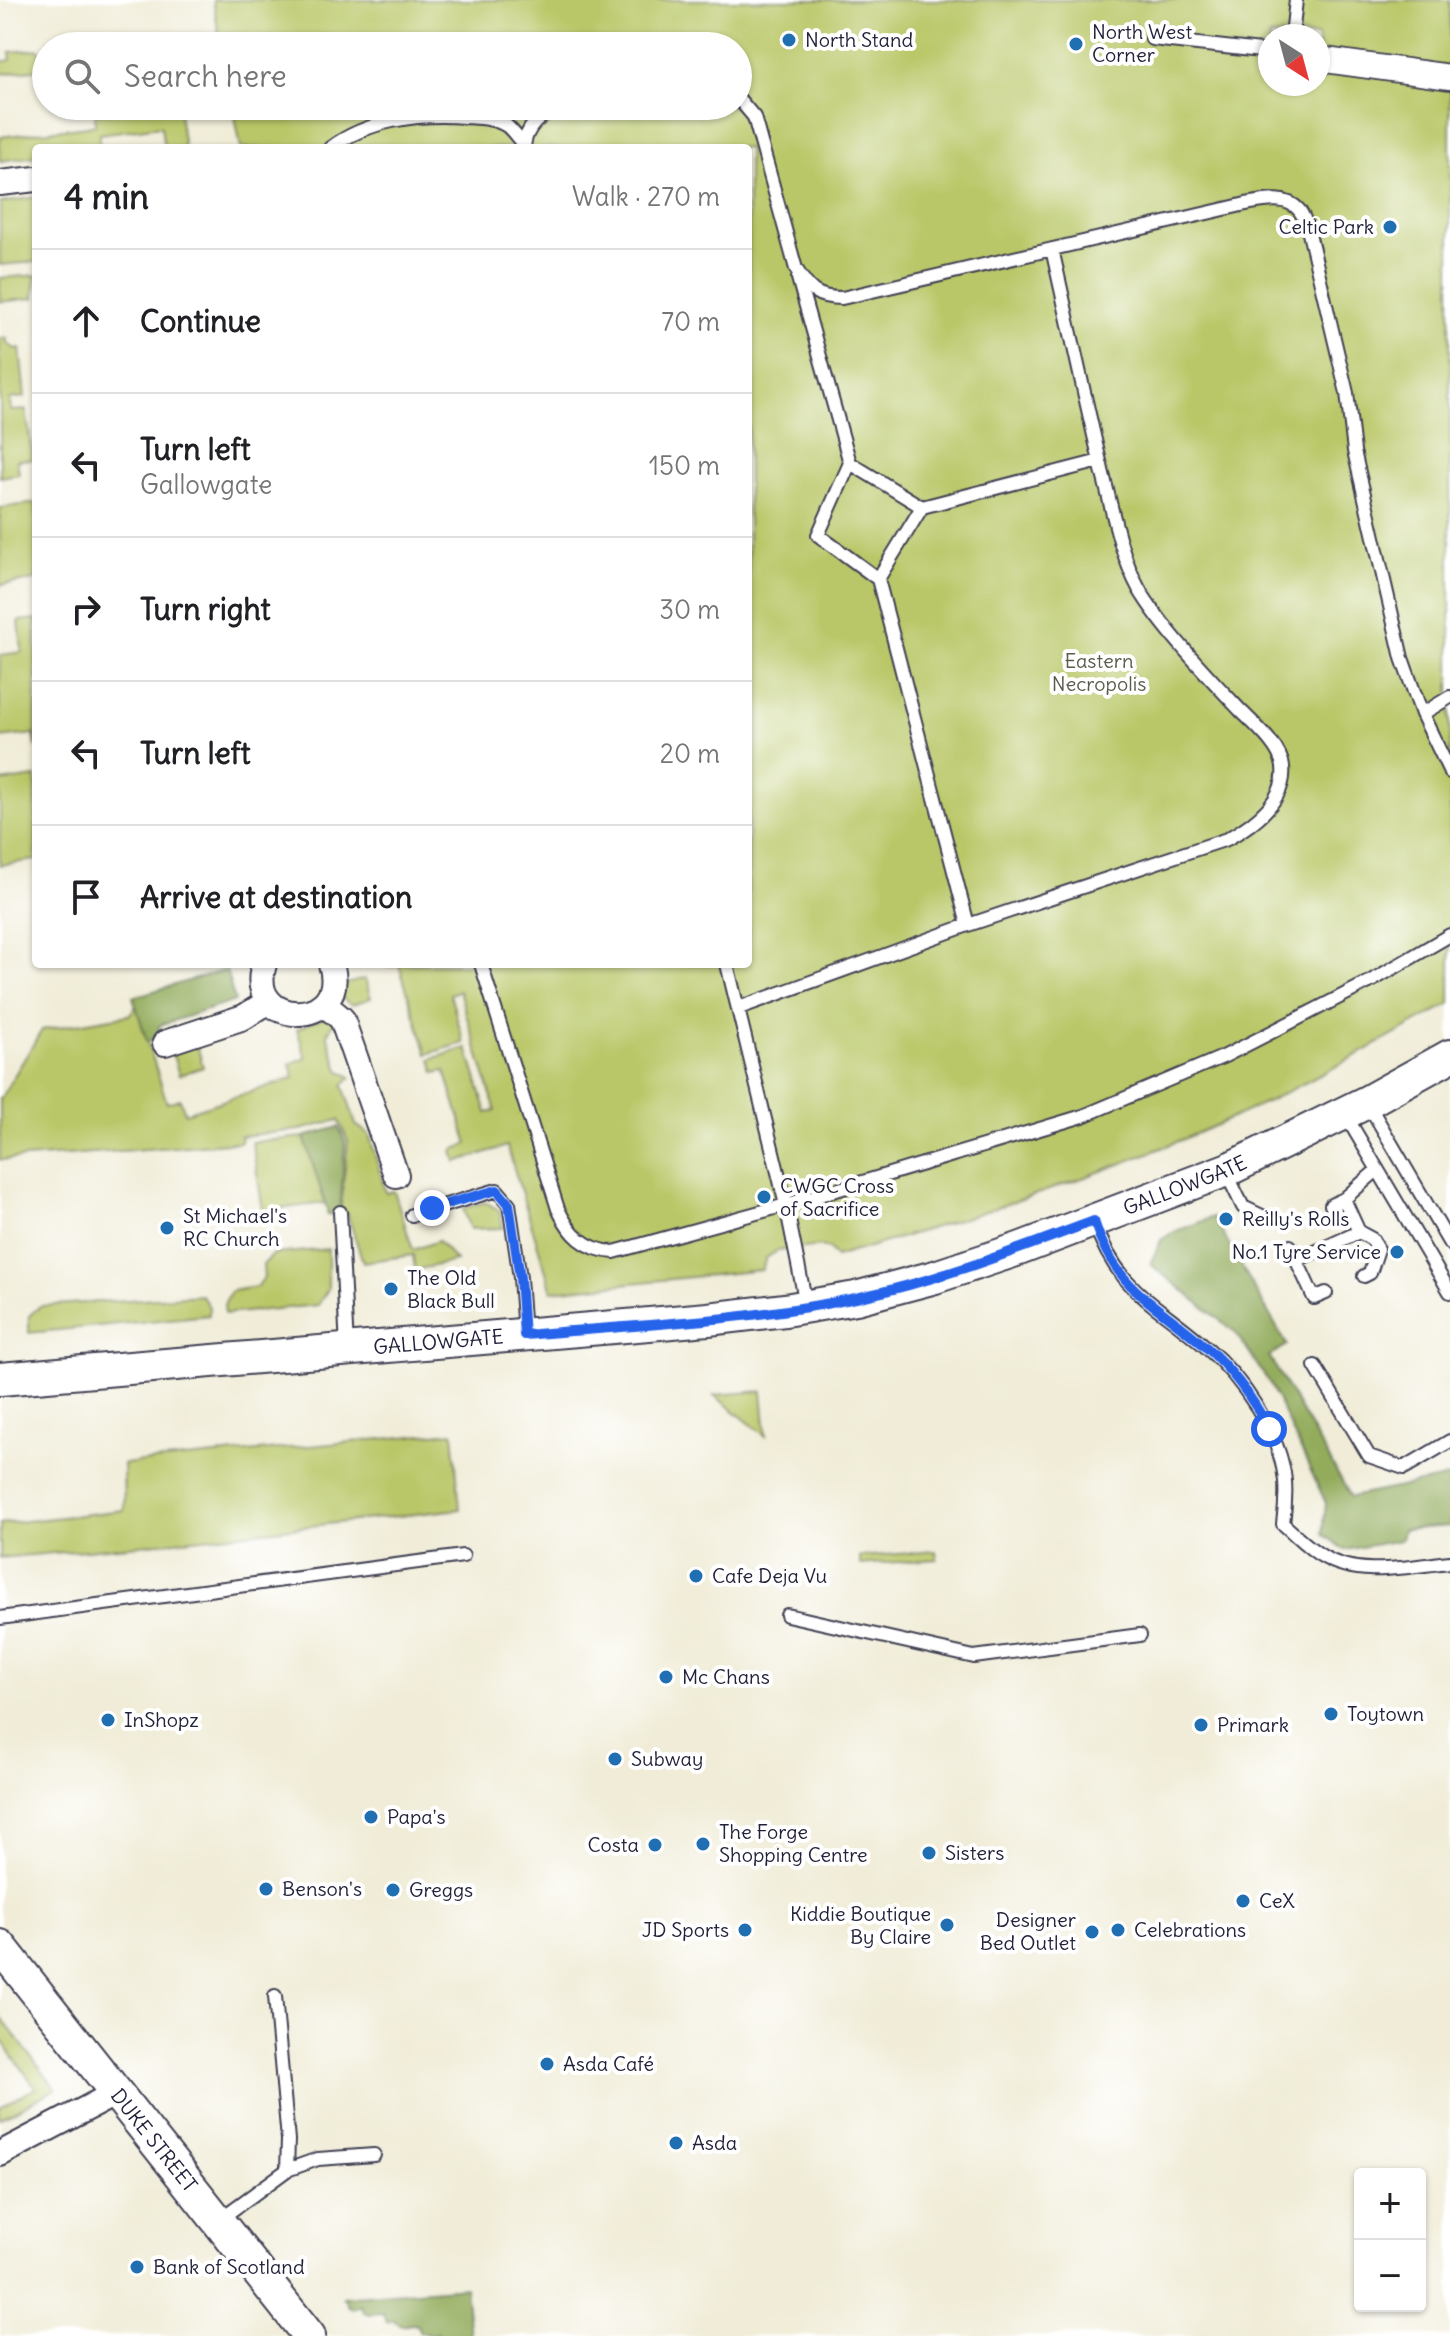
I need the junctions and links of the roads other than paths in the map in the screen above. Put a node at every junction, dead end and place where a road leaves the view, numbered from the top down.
1 (1296, 0) edge
2 (1293, 24) edge
3 (1152, 39) dead end
4 (1258, 51) edge
5 (1330, 61) edge
6 (1450, 77) edge
7 (752, 115) edge
8 (401, 120) edge
9 (490, 120) edge
10 (538, 120) edge
11 (336, 144) edge
12 (522, 144) edge
13 (524, 144) edge
14 (32, 179) edge
15 (0, 183) edge
16 (1052, 249) junction
17 (796, 269) junction
18 (1100, 461) junction
19 (850, 463) junction
20 (922, 507) junction
21 (878, 579) junction
22 (1450, 697) edge
23 (1422, 714) junction
24 (1450, 772) edge
25 (968, 925) junction
26 (1450, 935) edge
27 (263, 968) edge
28 (332, 968) edge
29 (482, 968) edge
30 (728, 968) edge
31 (269, 1001) junction
32 (320, 1006) junction
33 (739, 1008) junction
34 (165, 1043) dead end
35 (1450, 1056) edge
36 (1356, 1108) junction
37 (1225, 1170) junction
38 (1377, 1170) junction
39 (396, 1175) dead end
40 (1344, 1199) junction
41 (786, 1205) junction
42 (1331, 1205) dead end
43 (340, 1212) dead end
44 (412, 1215) dead end
45 (1266, 1218) dead end
46 (1094, 1221) junction
47 (1359, 1232) junction
48 (1450, 1244) edge
49 (1290, 1246) dead end
50 (1297, 1260) junction
51 (1364, 1276) dead end
52 (1450, 1292) edge
53 (1326, 1293) dead end
54 (807, 1307) junction
55 (524, 1335) junction
56 (347, 1351) junction
57 (1315, 1366) dead end
58 (0, 1379) edge
59 (1450, 1441) edge
60 (463, 1556) dead end
61 (1450, 1562) edge
62 (787, 1615) dead end
63 (0, 1618) edge
64 (1140, 1635) dead end
65 (0, 1946) edge
66 (275, 1996) dead end
67 (116, 2093) junction
68 (0, 2154) edge
69 (374, 2155) dead end
70 (287, 2170) junction
71 (218, 2221) junction
72 (309, 2336) edge

1 - 2 lane
3 - 4 lane
5 - 6 street
7 - 17 lane
8 - 11 lane
9 - 12 lane
10 - 13 lane
14 - 15 street
16 - 17 lane
16 - 18 lane
16 - 23 lane
17 - 19 lane
18 - 20 lane
18 - 25 lane
19 - 20 lane
19 - 21 lane
20 - 21 lane
21 - 25 lane
22 - 23 lane
23 - 24 lane
25 - 33 lane
26 - 41 lane
27 - 31 street
28 - 32 street
29 - 41 lane
30 - 33 lane
31 - 32 street
31 - 34 street
32 - 39 street
33 - 41 lane
35 - 36 street, GALLOWGATE
36 - 37 street, GALLOWGATE
36 - 38 lane
36 - 48 lane
37 - 45 lane
37 - 46 street, GALLOWGATE
38 - 40 lane
38 - 52 lane
40 - 42 lane
40 - 47 lane
41 - 54 lane
43 - 56 lane
44 - 55 lane
46 - 54 street, GALLOWGATE
46 - 61 lane
47 - 50 lane
47 - 51 lane
49 - 50 lane
50 - 53 lane
54 - 55 street, GALLOWGATE
55 - 56 street, GALLOWGATE
56 - 58 street, GALLOWGATE
57 - 59 lane
60 - 63 lane
62 - 64 lane
65 - 67 street, DUKE STREET
66 - 70 lane
67 - 68 street
67 - 71 street, DUKE STREET
69 - 70 lane
70 - 71 lane
71 - 72 street, DUKE STREET

